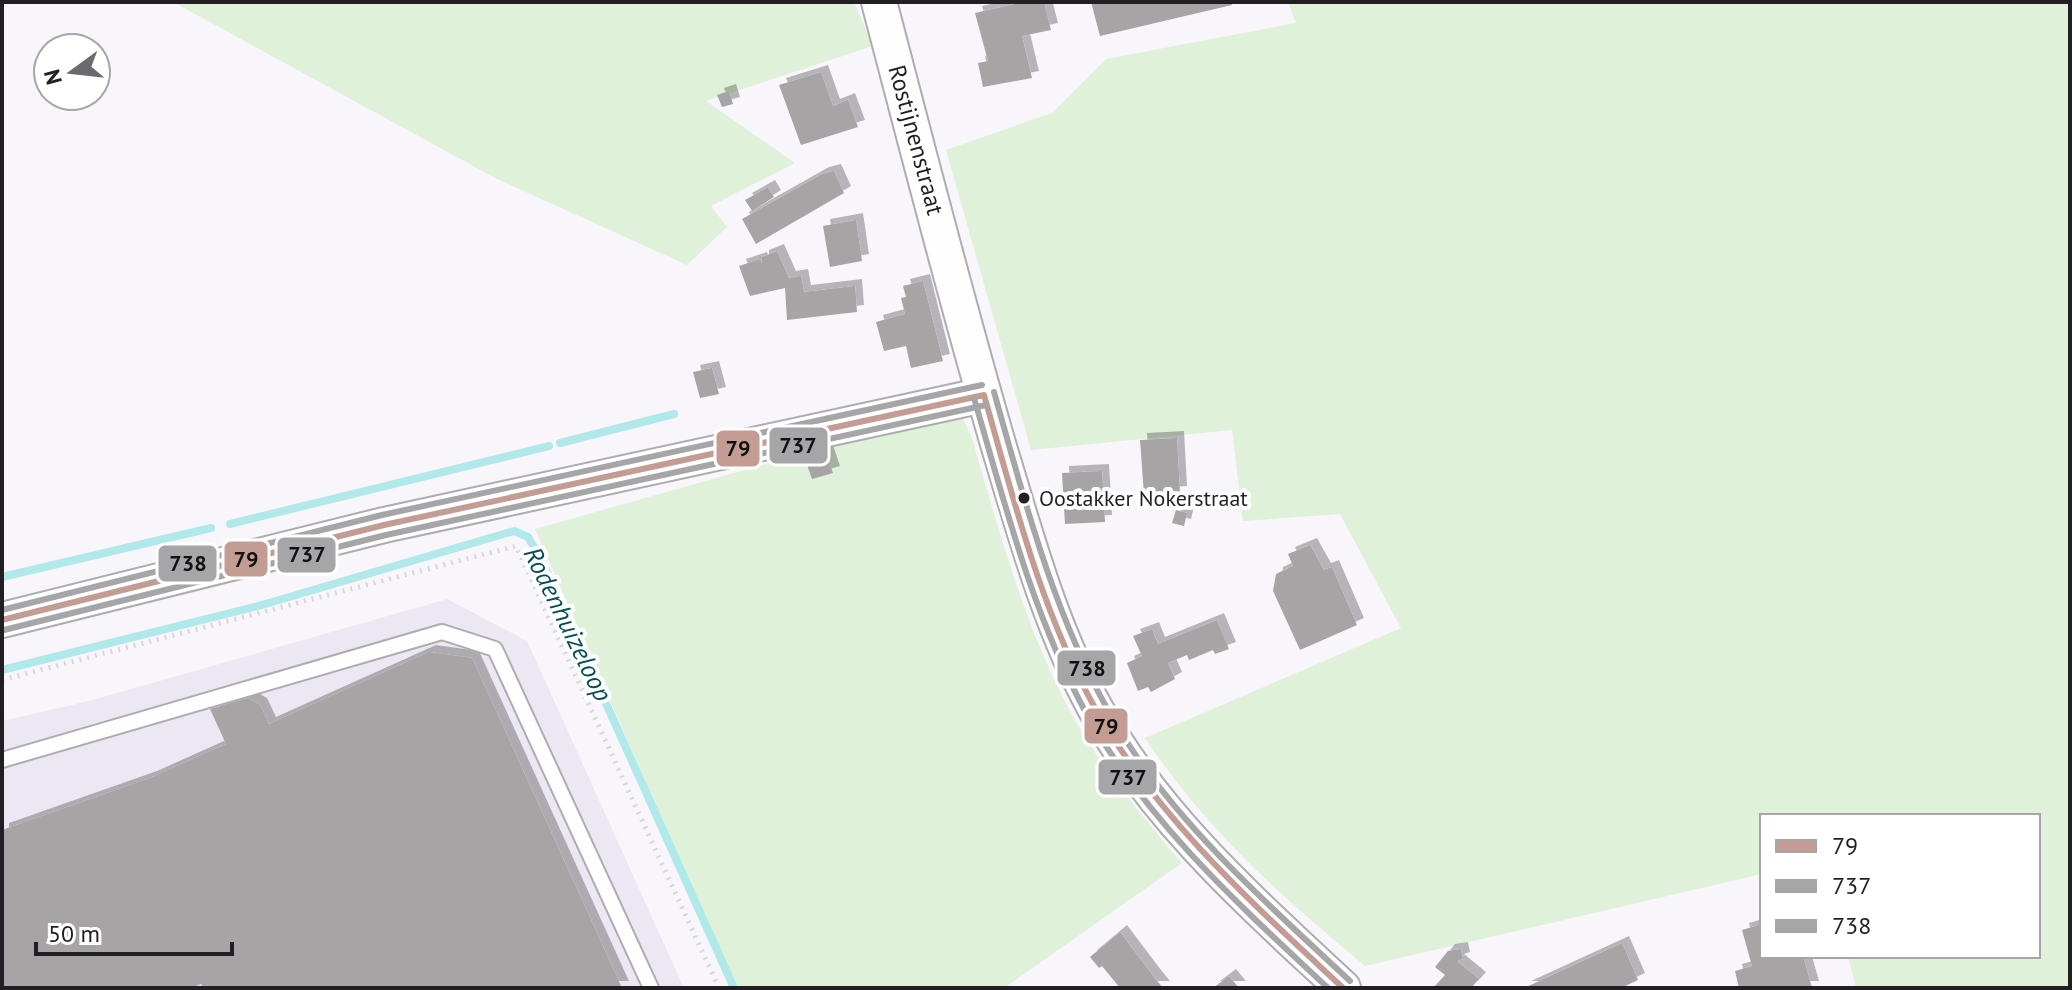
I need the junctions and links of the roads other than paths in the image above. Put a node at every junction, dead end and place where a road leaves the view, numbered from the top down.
1 (879, 2) edge
2 (984, 395) junction
3 (2, 620) edge
4 (2, 760) edge
5 (651, 988) edge
6 (1343, 988) edge

1 - 2 street, Rostijnenstraat
2 - 3 street
2 - 6 street, Rostijnenstraat
4 - 5 lane

